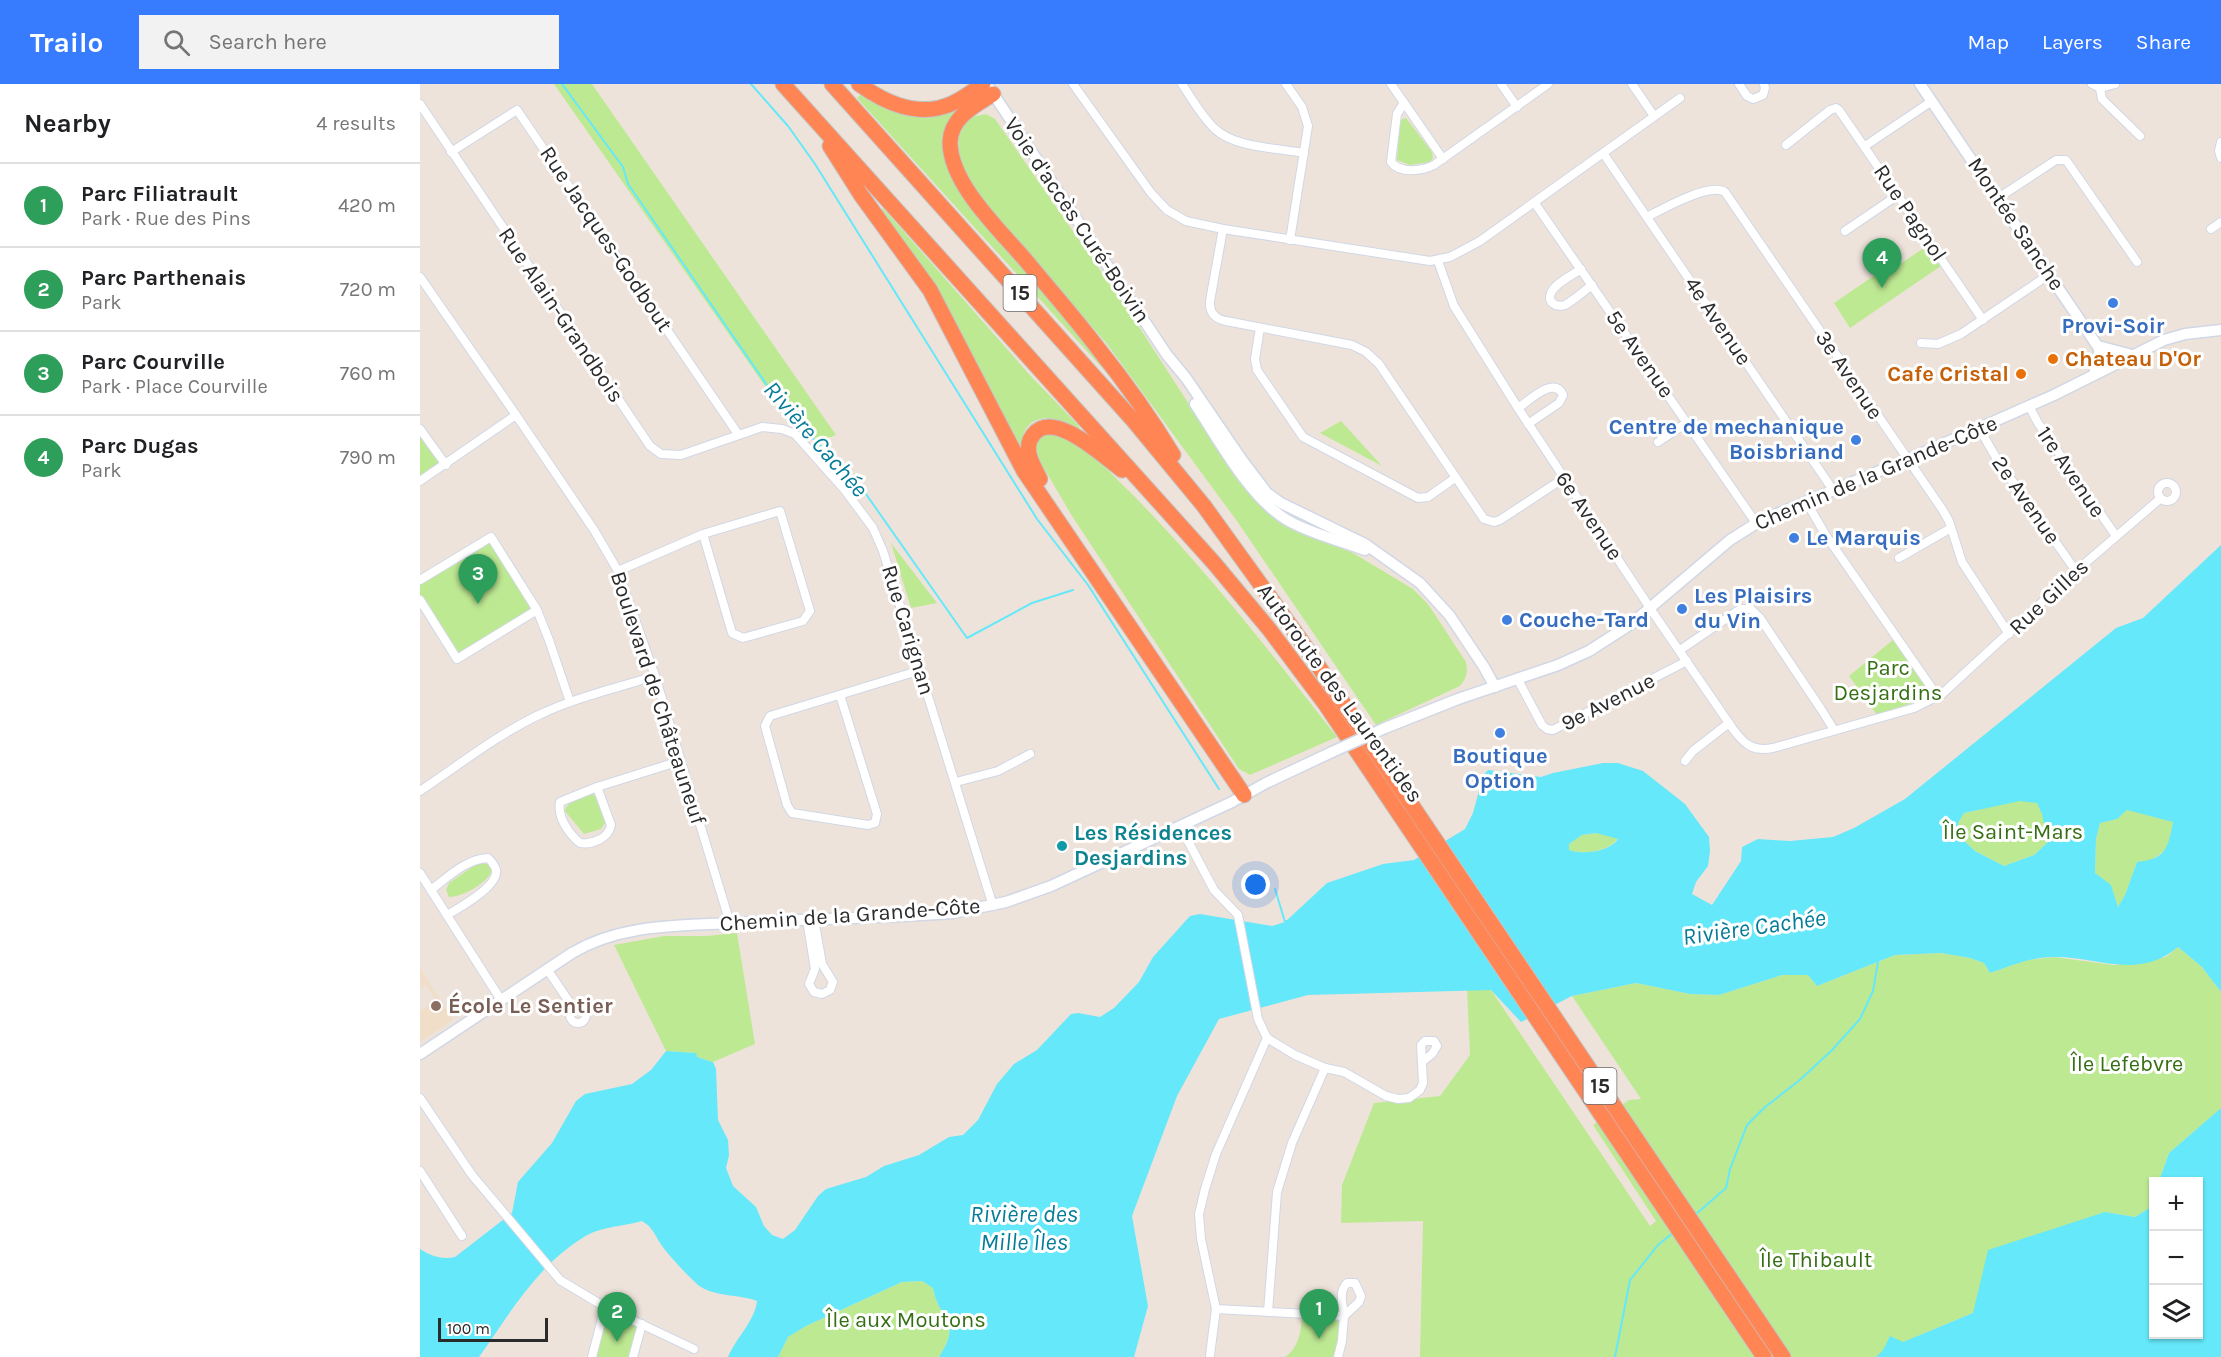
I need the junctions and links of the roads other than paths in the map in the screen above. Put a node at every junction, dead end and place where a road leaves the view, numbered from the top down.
1 (783, 84) edge
2 (832, 84) edge
3 (858, 84) edge
4 (1182, 84) edge
5 (1286, 84) edge
6 (1390, 84) edge
7 (1501, 84) edge
8 (1548, 84) edge
9 (1632, 84) edge
10 (1739, 84) edge
11 (1764, 84) edge
12 (1920, 84) edge
13 (2115, 84) edge
14 (1076, 85) edge
15 (2096, 86) edge
16 (988, 87) edge
17 (1680, 98) dead end
18 (1932, 101) junction
19 (1404, 103) junction
20 (420, 104) edge
21 (1517, 107) junction
22 (805, 109) junction
23 (1654, 116) junction
24 (2139, 136) dead end
25 (2221, 142) edge
26 (1786, 145) dead end
27 (1865, 146) junction
28 (451, 152) junction
29 (1304, 153) junction
30 (1603, 153) junction
31 (1443, 159) junction
32 (2221, 159) edge
33 (1898, 195) junction
34 (1998, 198) junction
35 (1534, 202) junction
36 (1647, 217) junction
37 (2221, 222) edge
38 (1223, 229) junction
39 (2211, 229) dead end
40 (1845, 231) dead end
41 (1290, 240) junction
42 (1438, 261) junction
43 (2138, 262) dead end
44 (1581, 269) junction
45 (2050, 274) junction
46 (420, 277) edge
47 (1593, 285) junction
48 (1983, 320) junction
49 (1260, 328) junction
50 (2221, 330) edge
51 (1921, 343) dead end
52 (2099, 347) junction
53 (2132, 355) junction
54 (2111, 366) junction
55 (2094, 375) junction
56 (2029, 406) junction
57 (1518, 408) junction
58 (516, 415) junction
59 (1688, 422) junction
60 (1528, 424) junction
61 (1979, 428) junction
62 (420, 429) edge
63 (738, 434) junction
64 (1658, 442) dead end
65 (1908, 459) junction
66 (446, 465) junction
67 (1455, 478) junction
68 (1564, 478) junction
69 (420, 481) edge
70 (1833, 490) junction
71 (1150, 492) junction
72 (2162, 498) dead end
73 (1806, 501) junction
74 (1204, 506) junction
75 (1756, 523) junction
76 (1951, 528) junction
77 (703, 534) junction
78 (2116, 536) junction
79 (1899, 558) dead end
80 (618, 571) junction
81 (2076, 571) junction
82 (420, 580) edge
83 (1105, 590) junction
84 (420, 600) edge
85 (1651, 608) junction
86 (537, 610) junction
87 (2009, 634) junction
88 (1680, 650) junction
89 (1687, 661) junction
90 (921, 670) junction
91 (655, 676) junction
92 (1518, 680) junction
93 (1495, 687) junction
94 (840, 695) junction
95 (1938, 697) junction
96 (570, 702) junction
97 (1730, 723) junction
98 (1834, 730) junction
99 (1030, 754) dead end
100 (680, 761) junction
101 (1685, 761) dead end
102 (956, 782) junction
103 (597, 787) junction
104 (420, 791) edge
105 (1244, 795) junction
106 (1412, 819) junction
107 (1180, 826) junction
108 (420, 873) edge
109 (431, 890) junction
110 (993, 906) junction
111 (447, 915) junction
112 (811, 919) junction
113 (730, 923) junction
114 (547, 969) junction
115 (501, 1000) junction
116 (574, 1009) dead end
117 (1267, 1038) junction
118 (420, 1054) edge
119 (1422, 1062) dead end
120 (1325, 1068) junction
121 (420, 1098) edge
122 (420, 1171) edge
123 (462, 1236) dead end
124 (605, 1307) junction
125 (1216, 1309) junction
126 (1268, 1312) junction
127 (642, 1324) junction
128 (694, 1349) dead end
129 (1210, 1355) dead end
130 (592, 1357) edge
131 (633, 1357) edge
132 (1338, 1357) edge
133 (1764, 1357) edge
134 (1782, 1357) edge

1 - 22 highway, Autoroute des Laurentides / 15
2 - 74 highway, Autoroute des Laurentides / 15
3 - 16 highway
4 - 29 street
5 - 29 street
6 - 19 street
7 - 21 street
8 - 21 street
9 - 23 street
10 - 11 street
12 - 18 main road, Montée Sanche
13 - 15 street
14 - 38 street
15 - 24 street
16 - 74 highway
16 - 93 main road, Voie d'accès Curé-Boivin
17 - 23 street
18 - 27 street
18 - 34 main road, Montée Sanche
19 - 31 street
19 - 31 street
20 - 28 street, Rue Alain-Grandbois
21 - 31 street
22 - 71 highway, Autoroute des Laurentides / 15
22 - 83 highway
23 - 30 street
25 - 32 street
26 - 27 street, Rue Pagnol
27 - 33 street, Rue Pagnol
28 - 63 street, Rue Alain-Grandbois
28 - 63 street, Rue Jacques-Godbout
29 - 41 street
30 - 35 street
30 - 36 street, 4e Avenue
33 - 40 street
33 - 48 street, Rue Pagnol
34 - 43 street
34 - 45 main road, Montée Sanche
35 - 42 street
35 - 44 street, 5e Avenue
36 - 65 street, 3e Avenue
36 - 70 street, 4e Avenue
37 - 39 street
38 - 41 street
38 - 49 street
41 - 42 street
42 - 57 street, 6e Avenue
44 - 47 street, 5e Avenue
44 - 47 street, 5e Avenue
45 - 48 street
45 - 52 main road, Montée Sanche
46 - 58 street, Boulevard de Châteauneuf
47 - 59 street, 5e Avenue
48 - 51 street
49 - 67 street
49 - 67 street
50 - 53 main road, Chemin de la Grande-Côte
52 - 53 main road
52 - 54 main road, Montée Sanche
52 - 55 main road
53 - 54 main road, Chemin de la Grande-Côte
54 - 55 main road, Chemin de la Grande-Côte
55 - 56 main road, Chemin de la Grande-Côte
56 - 61 main road, Chemin de la Grande-Côte
56 - 78 street, 1re Avenue
57 - 60 street, 6e Avenue
57 - 60 street
58 - 66 street
58 - 80 street, Boulevard de Châteauneuf
59 - 64 street, 5e Avenue
59 - 75 street, 5e Avenue
60 - 68 street, 6e Avenue
61 - 65 main road, Chemin de la Grande-Côte
61 - 81 street, 2e Avenue
62 - 66 street
63 - 90 street, Rue Carignan
65 - 70 main road, Chemin de la Grande-Côte
65 - 76 street, 3e Avenue
66 - 69 street
67 - 68 street
68 - 85 street, 6e Avenue
70 - 73 main road, Chemin de la Grande-Côte
71 - 83 highway
71 - 106 highway, Autoroute des Laurentides / 15
72 - 78 street, Rue Gilles
73 - 75 main road, Chemin de la Grande-Côte
73 - 95 street
74 - 106 highway, Autoroute des Laurentides / 15
75 - 85 main road, Chemin de la Grande-Côte
76 - 79 street
76 - 87 street, 3e Avenue
77 - 77 street
77 - 80 street
78 - 81 street, Rue Gilles
80 - 91 street, Boulevard de Châteauneuf
81 - 87 street, Rue Gilles
82 - 86 street
83 - 105 highway
84 - 86 street
85 - 88 street, 6e Avenue
85 - 92 main road, Chemin de la Grande-Côte
86 - 96 street
87 - 95 street, Rue Gilles
88 - 89 street, 6e Avenue
88 - 98 street
89 - 92 street, 9e Avenue
89 - 97 street, 6e Avenue
90 - 94 street
90 - 102 street, Rue Carignan
91 - 96 street
91 - 100 street, Boulevard de Châteauneuf
92 - 93 main road, Chemin de la Grande-Côte
93 - 105 main road, Chemin de la Grande-Côte, bridge
94 - 94 street
95 - 98 street, Rue Gilles
96 - 104 street
97 - 98 street, Rue Gilles
97 - 101 street
99 - 102 street
100 - 103 street
100 - 113 street, Boulevard de Châteauneuf
102 - 110 street, Rue Carignan
103 - 103 street
105 - 107 main road, Chemin de la Grande-Côte
106 - 133 highway, Autoroute des Laurentides / 15
106 - 134 highway, Autoroute des Laurentides / 15
107 - 110 main road, Chemin de la Grande-Côte
107 - 117 street
108 - 109 street
109 - 111 street
109 - 111 street
110 - 112 main road, Chemin de la Grande-Côte
111 - 115 street
112 - 112 street
112 - 113 main road, Chemin de la Grande-Côte
113 - 114 main road, Chemin de la Grande-Côte
114 - 115 main road, Chemin de la Grande-Côte
114 - 116 street
115 - 118 main road, Chemin de la Grande-Côte
117 - 120 street
117 - 125 street
119 - 120 street
120 - 126 street
121 - 124 street
122 - 123 street
124 - 127 street
124 - 130 street
125 - 126 street
125 - 129 street
126 - 132 street
127 - 128 street
127 - 131 street

